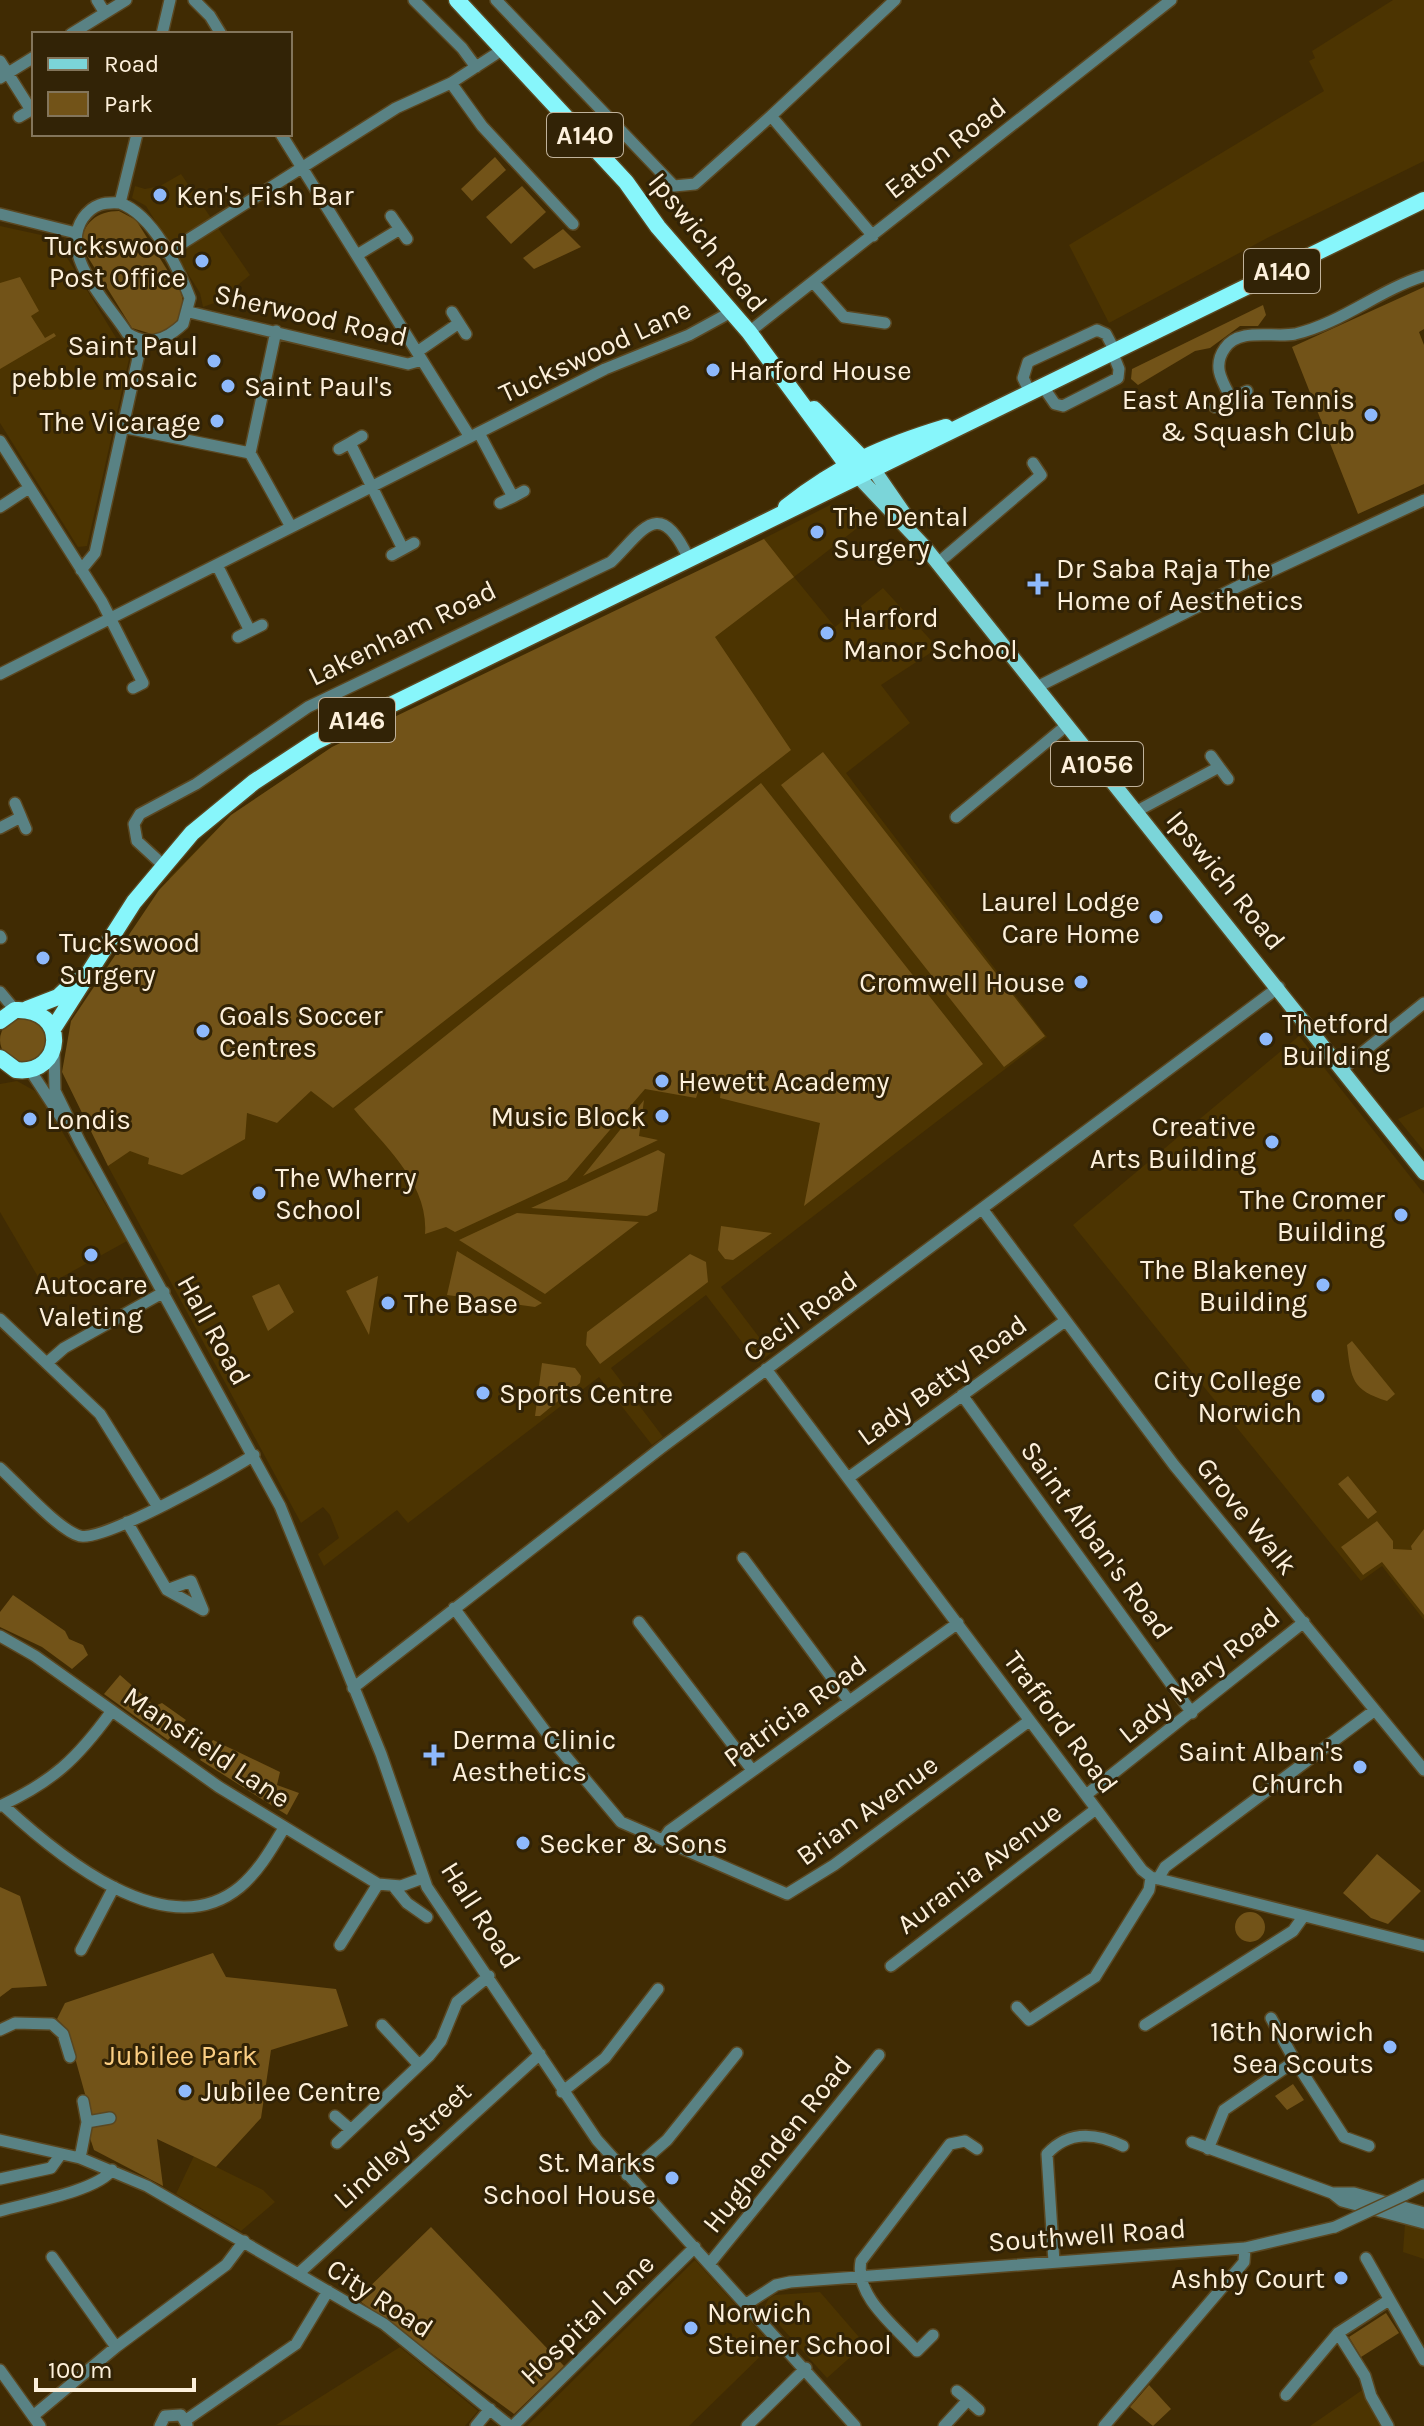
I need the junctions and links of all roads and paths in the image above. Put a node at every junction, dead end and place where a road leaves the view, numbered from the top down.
1 (97, 0) edge
2 (126, 0) edge
3 (170, 0) edge
4 (194, 0) edge
5 (414, 0) edge
6 (457, 0) edge
7 (496, 0) edge
8 (895, 0) edge
9 (1171, 0) edge
10 (105, 13) junction
11 (74, 32) edge
12 (162, 32) edge
13 (219, 32) edge
14 (505, 48) junction
15 (32, 58) edge
16 (0, 61) edge
17 (476, 67) junction
18 (4, 75) edge
19 (451, 83) junction
20 (32, 109) edge
21 (771, 116) junction
22 (19, 117) dead end
23 (137, 136) edge
24 (282, 136) edge
25 (302, 168) junction
26 (1424, 200) edge
27 (120, 203) junction
28 (0, 214) edge
29 (391, 216) dead end
30 (572, 219) dead end
31 (76, 233) junction
32 (873, 236) junction
33 (167, 253) junction
34 (357, 255) junction
35 (1424, 276) edge
36 (814, 283) junction
37 (189, 312) junction
38 (731, 312) junction
39 (885, 323) dead end
40 (276, 331) junction
41 (749, 332) junction
42 (466, 334) dead end
43 (142, 340) junction
44 (1114, 354) junction
45 (420, 356) junction
46 (1038, 391) junction
47 (1247, 391) dead end
48 (1231, 398) junction
49 (1215, 407) dead end
50 (994, 412) junction
51 (122, 427) junction
52 (475, 435) junction
53 (362, 436) dead end
54 (0, 441) edge
55 (250, 453) junction
56 (854, 461) junction
57 (1033, 463) dead end
58 (867, 474) junction
59 (371, 486) junction
60 (29, 488) junction
61 (1424, 500) edge
62 (500, 503) dead end
63 (0, 507) edge
64 (290, 525) junction
65 (762, 525) junction
66 (403, 549) dead end
67 (689, 559) junction
68 (938, 563) junction
69 (217, 565) junction
70 (81, 570) junction
71 (110, 618) junction
72 (238, 637) dead end
73 (0, 674) edge
74 (143, 683) dead end
75 (1037, 687) junction
76 (1067, 725) junction
77 (1228, 779) dead end
78 (15, 803) dead end
79 (1137, 811) junction
80 (956, 817) dead end
81 (0, 828) edge
82 (163, 865) junction
83 (92, 967) junction
84 (1279, 987) junction
85 (0, 992) edge
86 (1424, 1003) edge
87 (21, 1009) junction
88 (0, 1021) edge
89 (53, 1029) junction
90 (54, 1047) junction
91 (0, 1058) edge
92 (1342, 1069) junction
93 (15, 1071) edge
94 (80, 1142) junction
95 (1424, 1173) edge
96 (983, 1210) junction
97 (164, 1292) junction
98 (0, 1319) edge
99 (1065, 1321) junction
100 (48, 1362) junction
101 (766, 1369) junction
102 (962, 1395) junction
103 (254, 1455) junction
104 (0, 1468) edge
105 (848, 1478) junction
106 (158, 1507) junction
107 (127, 1522) junction
108 (743, 1558) dead end
109 (167, 1590) dead end
110 (454, 1608) junction
111 (639, 1622) dead end
112 (1304, 1622) junction
113 (958, 1623) junction
114 (0, 1636) edge
115 (353, 1688) junction
116 (849, 1701) junction
117 (1375, 1710) junction
118 (111, 1712) junction
119 (1192, 1713) junction
120 (1029, 1721) junction
121 (752, 1770) junction
122 (1424, 1770) edge
123 (1086, 1795) junction
124 (1, 1806) edge
125 (1096, 1809) junction
126 (284, 1828) junction
127 (663, 1840) junction
128 (423, 1878) junction
129 (1155, 1878) junction
130 (378, 1884) junction
131 (114, 1887) junction
132 (394, 1887) junction
133 (427, 1917) dead end
134 (1303, 1917) junction
135 (340, 1945) dead end
136 (1424, 1946) edge
137 (81, 1950) dead end
138 (891, 1966) dead end
139 (489, 1976) junction
140 (658, 1989) dead end
141 (1017, 2007) dead end
142 (1271, 2018) dead end
143 (382, 2025) dead end
144 (1145, 2025) dead end
145 (0, 2030) edge
146 (737, 2053) dead end
147 (540, 2054) junction
148 (879, 2055) dead end
149 (70, 2057) dead end
150 (1295, 2061) junction
151 (419, 2065) junction
152 (562, 2092) junction
153 (83, 2101) dead end
154 (335, 2116) dead end
155 (110, 2118) dead end
156 (87, 2122) junction
157 (350, 2129) junction
158 (0, 2140) edge
159 (1192, 2142) dead end
160 (337, 2143) dead end
161 (1123, 2146) dead end
162 (1369, 2146) dead end
163 (41, 2148) junction
164 (977, 2149) dead end
165 (1208, 2149) junction
166 (61, 2154) junction
167 (80, 2158) junction
168 (112, 2170) junction
169 (31, 2173) junction
170 (627, 2175) junction
171 (0, 2179) edge
172 (1424, 2185) edge
173 (1332, 2193) junction
174 (0, 2211) edge
175 (1424, 2213) edge
176 (1424, 2223) edge
177 (244, 2241) junction
178 (695, 2247) junction
179 (1245, 2248) junction
180 (52, 2257) dead end
181 (1366, 2258) dead end
182 (1054, 2262) junction
183 (710, 2263) junction
184 (298, 2274) junction
185 (860, 2276) junction
186 (328, 2291) junction
187 (1389, 2300) junction
188 (748, 2303) junction
189 (1338, 2333) junction
190 (933, 2335) dead end
191 (116, 2347) junction
192 (1424, 2360) edge
193 (806, 2368) junction
194 (0, 2370) edge
195 (957, 2391) dead end
196 (1286, 2395) dead end
197 (968, 2400) junction
198 (490, 2409) junction
199 (979, 2410) dead end
200 (36, 2421) edge
201 (186, 2423) edge
202 (160, 2426) edge
203 (476, 2426) edge
204 (511, 2426) edge
205 (747, 2426) edge
206 (855, 2426) edge
207 (944, 2426) edge
208 (1104, 2426) edge
209 (1388, 2426) edge

1 - 10 street
2 - 10 street
3 - 12 street
4 - 13 street
5 - 17 street
6 - 14 highway, Ipswich Road / A140
7 - 21 street, Ipswich Road
8 - 21 street, Ipswich Road
9 - 32 street, Eaton Road
10 - 11 street
14 - 17 street
14 - 38 highway, Ipswich Road / A140
15 - 18 street
16 - 18 street
17 - 19 street
18 - 20 street
19 - 25 street
19 - 30 street
20 - 22 street
21 - 32 street
23 - 27 street
24 - 25 street
25 - 33 street
25 - 34 street
26 - 44 highway, A140
27 - 31 street
27 - 33 street
28 - 31 street
29 - 34 street
31 - 43 street
32 - 36 street, Eaton Road
33 - 37 street
34 - 45 street
35 - 48 street
36 - 39 street
36 - 41 street, Eaton Road
37 - 40 street, Sherwood Road
37 - 43 street
38 - 41 highway, Ipswich Road / A140
38 - 52 street, Tuckswood Lane
40 - 45 street, Sherwood Road
40 - 55 street
41 - 56 highway, Ipswich Road / A140
42 - 45 street
43 - 51 street
44 - 46 highway, A140
44 - 46 street
44 - 46 street
45 - 52 street
46 - 50 highway, A140
47 - 48 street
48 - 49 street
50 - 56 highway, A140
50 - 58 highway, A140
51 - 55 street
51 - 70 street
52 - 59 street, Tuckswood Lane
52 - 62 street, Tuckswood Lane
53 - 59 street
54 - 60 street
55 - 64 street
56 - 58 highway
56 - 65 highway, A146
57 - 68 street
58 - 65 highway, A146
58 - 68 main road, Ipswich Road / A1056
59 - 64 street, Tuckswood Lane
59 - 66 street
60 - 63 street
60 - 70 street
61 - 75 street
64 - 69 street, Tuckswood Lane
65 - 67 highway, A146
67 - 82 highway, A146
67 - 82 street, Lakenham Road
68 - 75 main road, Ipswich Road / A1056
69 - 71 street, Tuckswood Lane
69 - 72 street
70 - 71 street
71 - 73 street, Tuckswood Lane
71 - 74 street
75 - 76 main road, Ipswich Road / A1056
76 - 79 main road, Ipswich Road / A1056
76 - 80 street
77 - 79 street
78 - 81 street
79 - 84 main road, Ipswich Road / A1056
82 - 83 highway, A146
83 - 87 highway, A146
83 - 89 highway, A146
84 - 92 main road, Ipswich Road / A1056
84 - 96 street, Cecil Road
85 - 87 street
86 - 92 street
87 - 88 highway, A146
87 - 89 highway
89 - 90 highway, Hall Road
90 - 93 highway
90 - 94 street, Hall Road
91 - 93 highway, Hall Road
92 - 95 main road, Ipswich Road / A1056
93 - 94 street, Hall Road
94 - 97 street, Hall Road
96 - 99 street, Grove Walk
96 - 101 street, Cecil Road
97 - 100 street
97 - 103 street, Hall Road
98 - 100 street
99 - 102 street, Lady Betty Road
99 - 112 street, Grove Walk
100 - 106 street
101 - 105 street, Trafford Road
101 - 110 street, Cecil Road
102 - 105 street, Lady Betty Road
102 - 119 street, Saint Alban's Road
103 - 106 street
103 - 115 street, Hall Road
104 - 107 street
105 - 113 street, Trafford Road
106 - 107 street
107 - 109 street
108 - 116 street
110 - 115 street, Cecil Road
110 - 127 street, Brian Avenue
111 - 121 street
112 - 117 street, Grove Walk
112 - 119 street, Lady Mary Road
113 - 116 street, Patricia Road
113 - 120 street, Trafford Road
114 - 118 street, Mansfield Lane
115 - 128 street, Hall Road
116 - 121 street, Patricia Road
117 - 122 street, Grove Walk
117 - 129 street
118 - 124 street
118 - 126 street, Mansfield Lane
119 - 123 street, Lady Mary Road
120 - 123 street, Trafford Road
120 - 127 street, Brian Avenue
121 - 127 street, Patricia Road
123 - 125 street, Trafford Road
124 - 131 street
125 - 129 street, Trafford Road
125 - 138 street, Aurania Avenue
126 - 130 street, Mansfield Lane
126 - 131 street
128 - 132 street, Mansfield Lane
128 - 139 street, Hall Road
129 - 134 street
129 - 141 street
130 - 132 street, Mansfield Lane
130 - 135 street
131 - 137 street
132 - 133 street
134 - 136 street
134 - 144 street
139 - 147 street, Hall Road
139 - 151 street
140 - 152 street
142 - 150 street
143 - 151 street
145 - 149 street
146 - 170 street
147 - 152 street, Hall Road
147 - 184 street, Lindley Street
148 - 183 street, Hughenden Road
150 - 162 street
150 - 165 street
151 - 157 street
152 - 170 street, Hall Road
153 - 156 street
154 - 157 street
155 - 156 street
156 - 167 street
157 - 160 street
158 - 163 street, City Road
159 - 165 street
161 - 182 street
163 - 166 street, City Road
163 - 169 street
164 - 185 street
165 - 173 street
166 - 167 street, City Road
166 - 169 street
167 - 168 street, City Road
168 - 174 street
168 - 177 street, City Road
169 - 171 street
170 - 178 street, Hall Road
172 - 179 street, Southwell Road, bridge
173 - 175 street
173 - 176 street
177 - 184 street, City Road
177 - 191 street
178 - 183 street, Hall Road
178 - 204 street, Hospital Lane
179 - 182 street, Southwell Road
179 - 208 street
180 - 191 street
181 - 187 street
182 - 185 street, Southwell Road
183 - 188 street, Hall Road
184 - 186 street, City Road
185 - 188 street, Southwell Road
185 - 190 street
186 - 198 street, City Road
186 - 201 street
187 - 189 street
187 - 192 street
188 - 193 street, Hall Road
189 - 196 street
189 - 209 street
191 - 200 street
193 - 205 street
193 - 206 street, Hall Road
194 - 200 street
195 - 197 street
197 - 199 street
197 - 207 street
198 - 203 street
198 - 204 street, City Road
201 - 202 street

